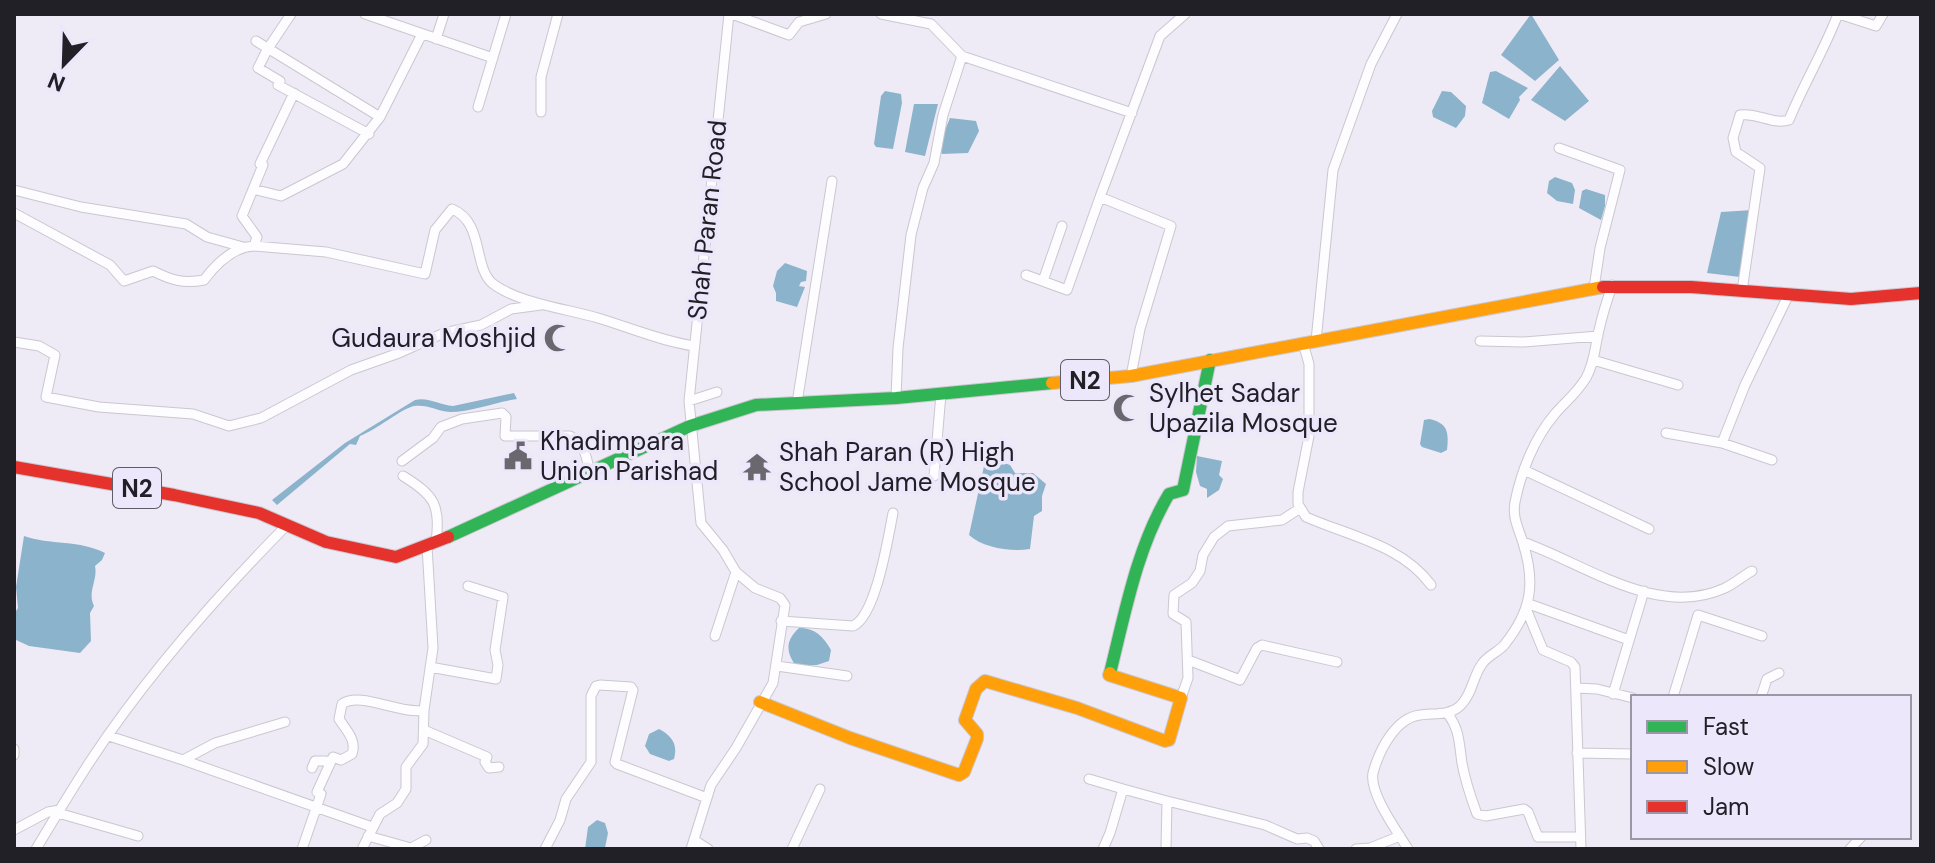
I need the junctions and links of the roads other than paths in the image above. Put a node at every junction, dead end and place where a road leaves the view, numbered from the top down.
1 (291, 14) edge
2 (365, 14) edge
3 (444, 14) edge
4 (506, 14) edge
5 (558, 14) edge
6 (730, 14) edge
7 (826, 14) edge
8 (881, 14) edge
9 (1185, 14) edge
10 (1397, 14) edge
11 (1838, 14) edge
12 (1883, 14) edge
13 (422, 34) junction
14 (436, 39) junction
15 (256, 41) dead end
16 (267, 50) junction
17 (962, 56) junction
18 (493, 58) junction
19 (294, 93) junction
20 (478, 107) dead end
21 (541, 112) dead end
22 (1132, 113) junction
23 (380, 117) junction
24 (369, 134) junction
25 (1559, 148) dead end
26 (832, 181) dead end
27 (253, 189) junction
28 (14, 190) edge
29 (1100, 197) junction
30 (14, 213) edge
31 (1062, 226) dead end
32 (254, 246) junction
33 (243, 247) junction
34 (1026, 275) dead end
35 (1043, 281) junction
36 (1612, 285) junction
37 (1594, 288) junction
38 (1742, 291) junction
39 (1921, 293) edge
40 (1789, 294) junction
41 (544, 304) junction
42 (1598, 336) junction
43 (1480, 341) dead end
44 (14, 342) edge
45 (1310, 342) junction
46 (694, 346) junction
47 (1210, 360) junction
48 (1593, 360) junction
49 (1131, 376) junction
50 (1678, 385) dead end
51 (717, 392) dead end
52 (941, 394) junction
53 (896, 398) junction
54 (689, 401) junction
55 (797, 403) junction
56 (690, 426) junction
57 (1666, 433) dead end
58 (1722, 443) junction
59 (1772, 460) dead end
60 (402, 461) dead end
61 (14, 467) edge
62 (1524, 470) junction
63 (590, 472) junction
64 (403, 476) dead end
65 (934, 476) dead end
66 (1299, 509) junction
67 (893, 513) dead end
68 (282, 523) junction
69 (1649, 529) dead end
70 (1523, 542) junction
71 (432, 544) junction
72 (1752, 571) dead end
73 (736, 572) junction
74 (1431, 585) dead end
75 (468, 586) dead end
76 (1644, 591) junction
77 (1702, 595) junction
78 (1528, 608) junction
79 (1696, 617) junction
80 (781, 621) junction
81 (715, 636) dead end
82 (1762, 636) dead end
83 (1629, 640) junction
84 (1188, 660) junction
85 (1337, 662) dead end
86 (777, 666) junction
87 (430, 667) junction
88 (1779, 673) dead end
89 (847, 676) dead end
90 (1576, 688) junction
91 (1613, 694) junction
92 (1674, 695) edge
93 (1762, 695) edge
94 (1181, 698) junction
95 (1631, 698) edge
96 (760, 702) junction
97 (424, 710) junction
98 (1447, 713) junction
99 (285, 722) dead end
100 (424, 730) junction
101 (109, 736) junction
102 (1577, 753) junction
103 (1631, 754) edge
104 (183, 760) junction
105 (330, 764) junction
106 (499, 767) dead end
107 (312, 768) dead end
108 (1089, 779) dead end
109 (820, 789) dead end
110 (1123, 789) junction
111 (707, 798) junction
112 (1167, 801) junction
113 (317, 806) junction
114 (59, 812) junction
115 (14, 830) edge
116 (370, 832) junction
117 (138, 836) dead end
118 (1400, 836) junction
119 (1580, 837) junction
120 (426, 840) dead end
121 (693, 845) edge
122 (363, 847) edge
123 (36, 849) edge
124 (302, 849) edge
125 (545, 849) edge
126 (708, 849) edge
127 (792, 849) edge
128 (1103, 849) edge
129 (1166, 849) edge
130 (1319, 849) edge
131 (1356, 849) edge
132 (1408, 849) edge
133 (1581, 849) edge

1 - 16 street
2 - 13 street
3 - 14 street
4 - 18 street
5 - 21 street
6 - 7 street
6 - 46 street, Shah Paran Road
8 - 17 street
9 - 22 street
10 - 45 street
11 - 12 street
11 - 38 street
13 - 14 street
13 - 23 street
14 - 18 street
15 - 16 street
16 - 19 street
16 - 23 street
17 - 22 street
17 - 53 street
18 - 20 street
19 - 24 street
19 - 27 street
22 - 29 street
23 - 24 street
24 - 27 street
25 - 37 street
26 - 55 street
27 - 32 street
28 - 33 street
29 - 35 street
29 - 49 street
30 - 33 street
31 - 35 street
32 - 33 street
32 - 41 street
34 - 35 street
36 - 37 main road, N2
36 - 38 main road, N2
36 - 42 street
37 - 45 main road, N2
38 - 40 main road, N2
39 - 40 main road, N2
40 - 58 street
41 - 44 street
41 - 46 street
42 - 43 street
42 - 48 street
45 - 47 main road, N2
45 - 66 street
46 - 54 street, Shah Paran Road
47 - 49 main road, N2
47 - 94 main road
48 - 50 street
48 - 62 street
49 - 52 main road, N2
51 - 54 street
52 - 53 main road, N2
52 - 65 street
53 - 55 main road, N2
54 - 56 street, Shah Paran Road
55 - 56 main road, N2
56 - 63 main road, N2
56 - 73 street, Shah Paran Road
57 - 58 street
58 - 59 street
60 - 63 street
61 - 68 main road, N2
62 - 69 street
62 - 70 street
63 - 71 main road, N2
64 - 71 street
66 - 74 street
66 - 84 street
67 - 80 street
68 - 71 main road, N2
68 - 101 street
70 - 76 street
70 - 78 street
71 - 87 street
72 - 77 street
73 - 80 street
73 - 81 street
75 - 87 street
76 - 77 street
76 - 83 street
77 - 79 street
78 - 83 street
78 - 90 street
78 - 98 street
79 - 82 street
79 - 92 street
80 - 86 street
83 - 91 street
84 - 85 street
84 - 94 street
86 - 89 street
86 - 96 street
87 - 97 street
88 - 93 street
90 - 91 street
90 - 102 street
91 - 95 street
94 - 96 main road
96 - 111 street
97 - 100 street
97 - 105 street
98 - 118 street
98 - 119 street
99 - 104 street
100 - 106 street
100 - 116 street
101 - 104 street
101 - 114 street
102 - 103 street
102 - 119 street
104 - 113 street
105 - 107 street
105 - 113 street
108 - 110 street
109 - 127 street
110 - 112 street
110 - 128 street
111 - 121 street
111 - 125 street
112 - 129 street
112 - 130 street
113 - 116 street
113 - 124 street
114 - 115 street
114 - 117 street
114 - 123 street
116 - 120 street
116 - 122 street
118 - 131 street
118 - 132 street
119 - 133 street
121 - 126 street

